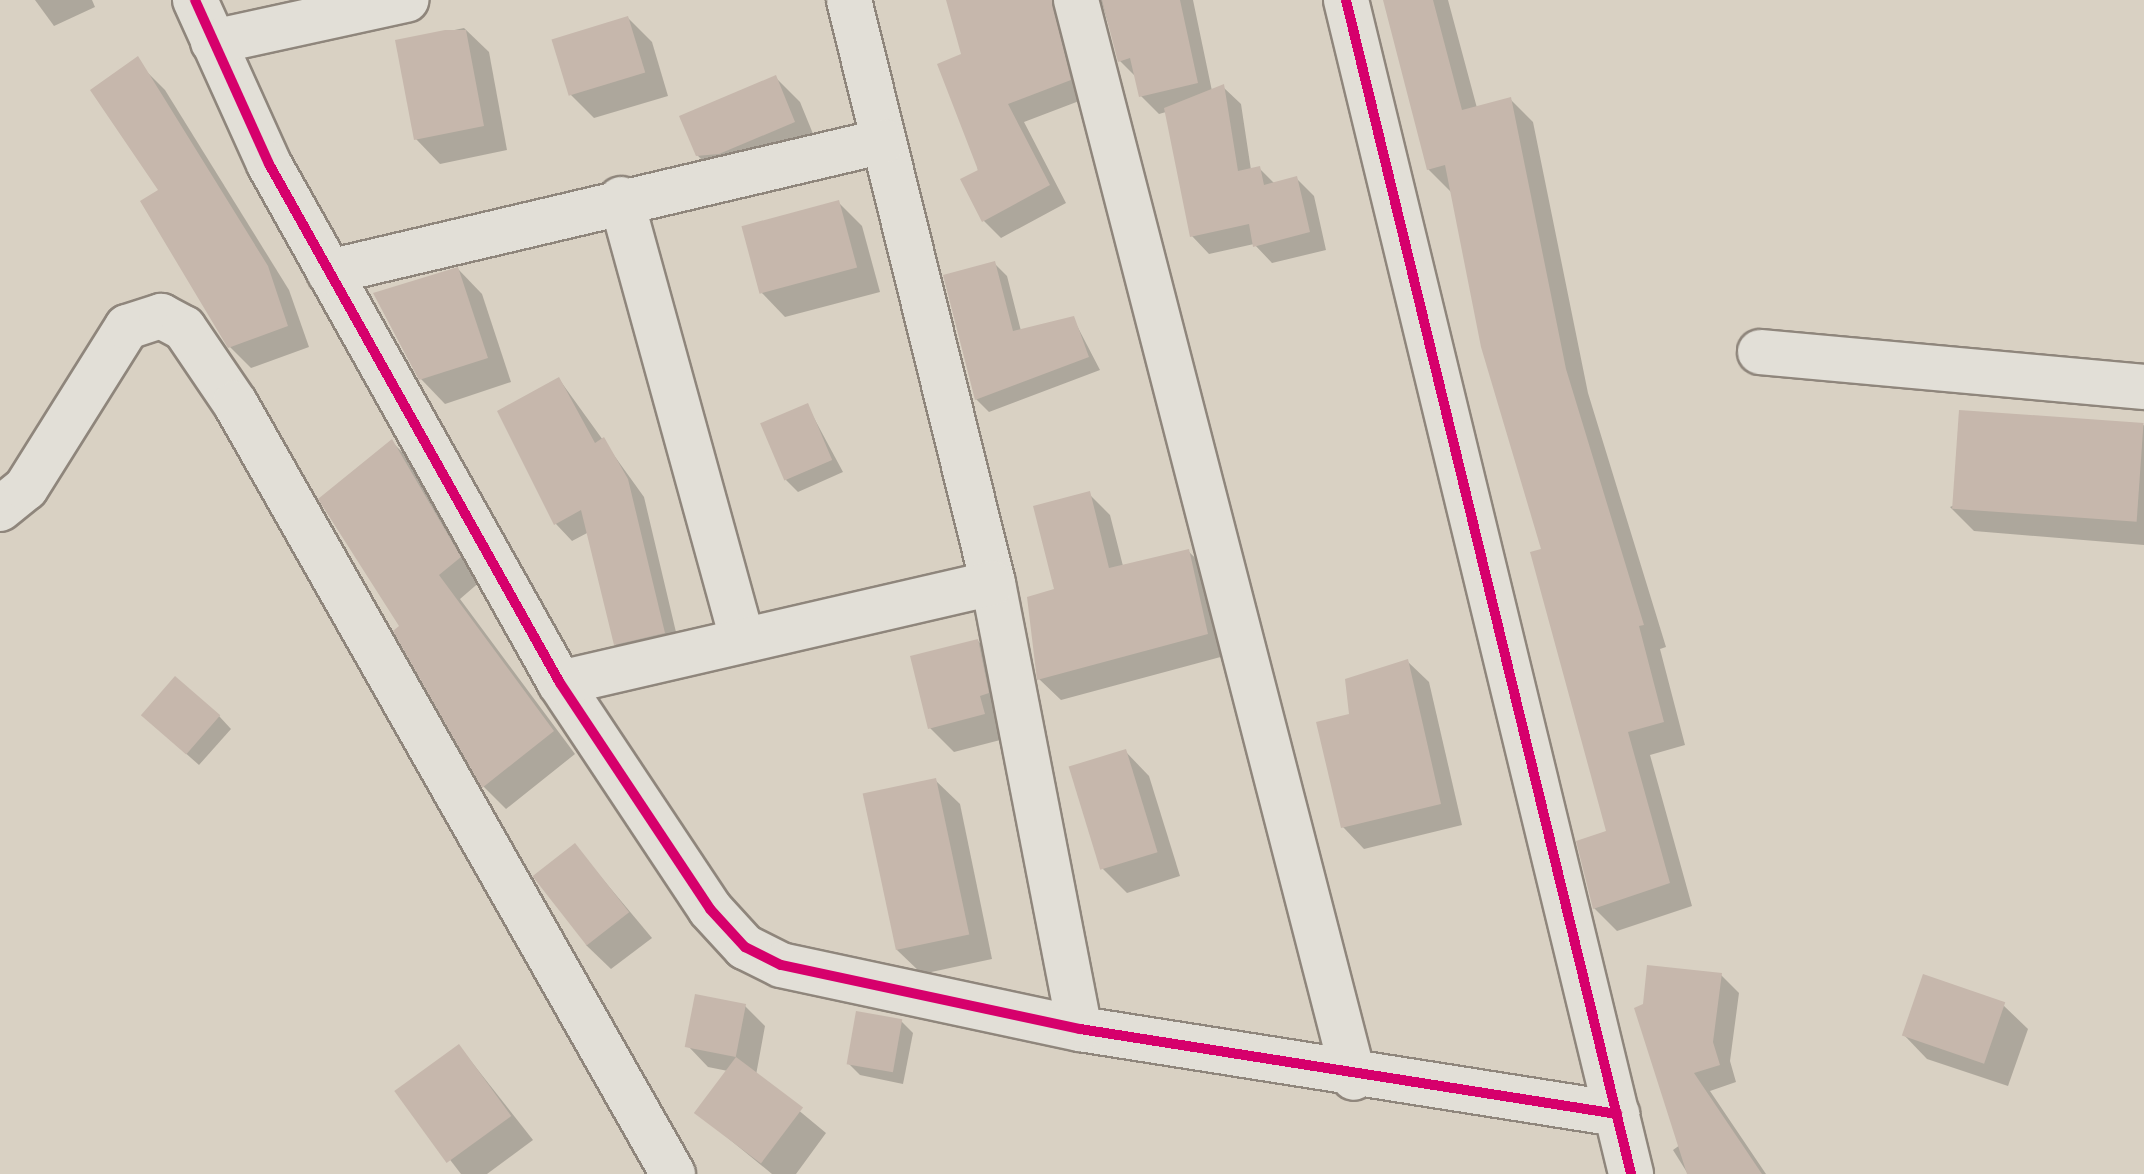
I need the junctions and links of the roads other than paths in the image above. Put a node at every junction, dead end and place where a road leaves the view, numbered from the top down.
1 (195, 0) edge
2 (406, 0) edge
3 (849, 0) edge
4 (1076, 0) edge
5 (1346, 0) edge
6 (213, 42) junction
7 (884, 141) junction
8 (621, 199) junction
9 (329, 272) junction
10 (1760, 352) dead end
11 (2144, 387) edge
12 (0, 509) edge
13 (993, 583) junction
14 (742, 638) junction
15 (560, 683) junction
16 (1080, 1029) junction
17 (1354, 1078) junction
18 (1617, 1114) junction
19 (673, 1174) edge
20 (1631, 1174) edge

1 - 6 street
2 - 6 street
3 - 7 street
4 - 17 street
5 - 18 street
6 - 9 street
7 - 8 street
7 - 13 street
8 - 9 street
8 - 14 street
9 - 15 street
10 - 11 street
12 - 19 street
13 - 14 street
13 - 16 street
14 - 15 street
15 - 16 street
16 - 17 street
17 - 18 street
18 - 20 street

